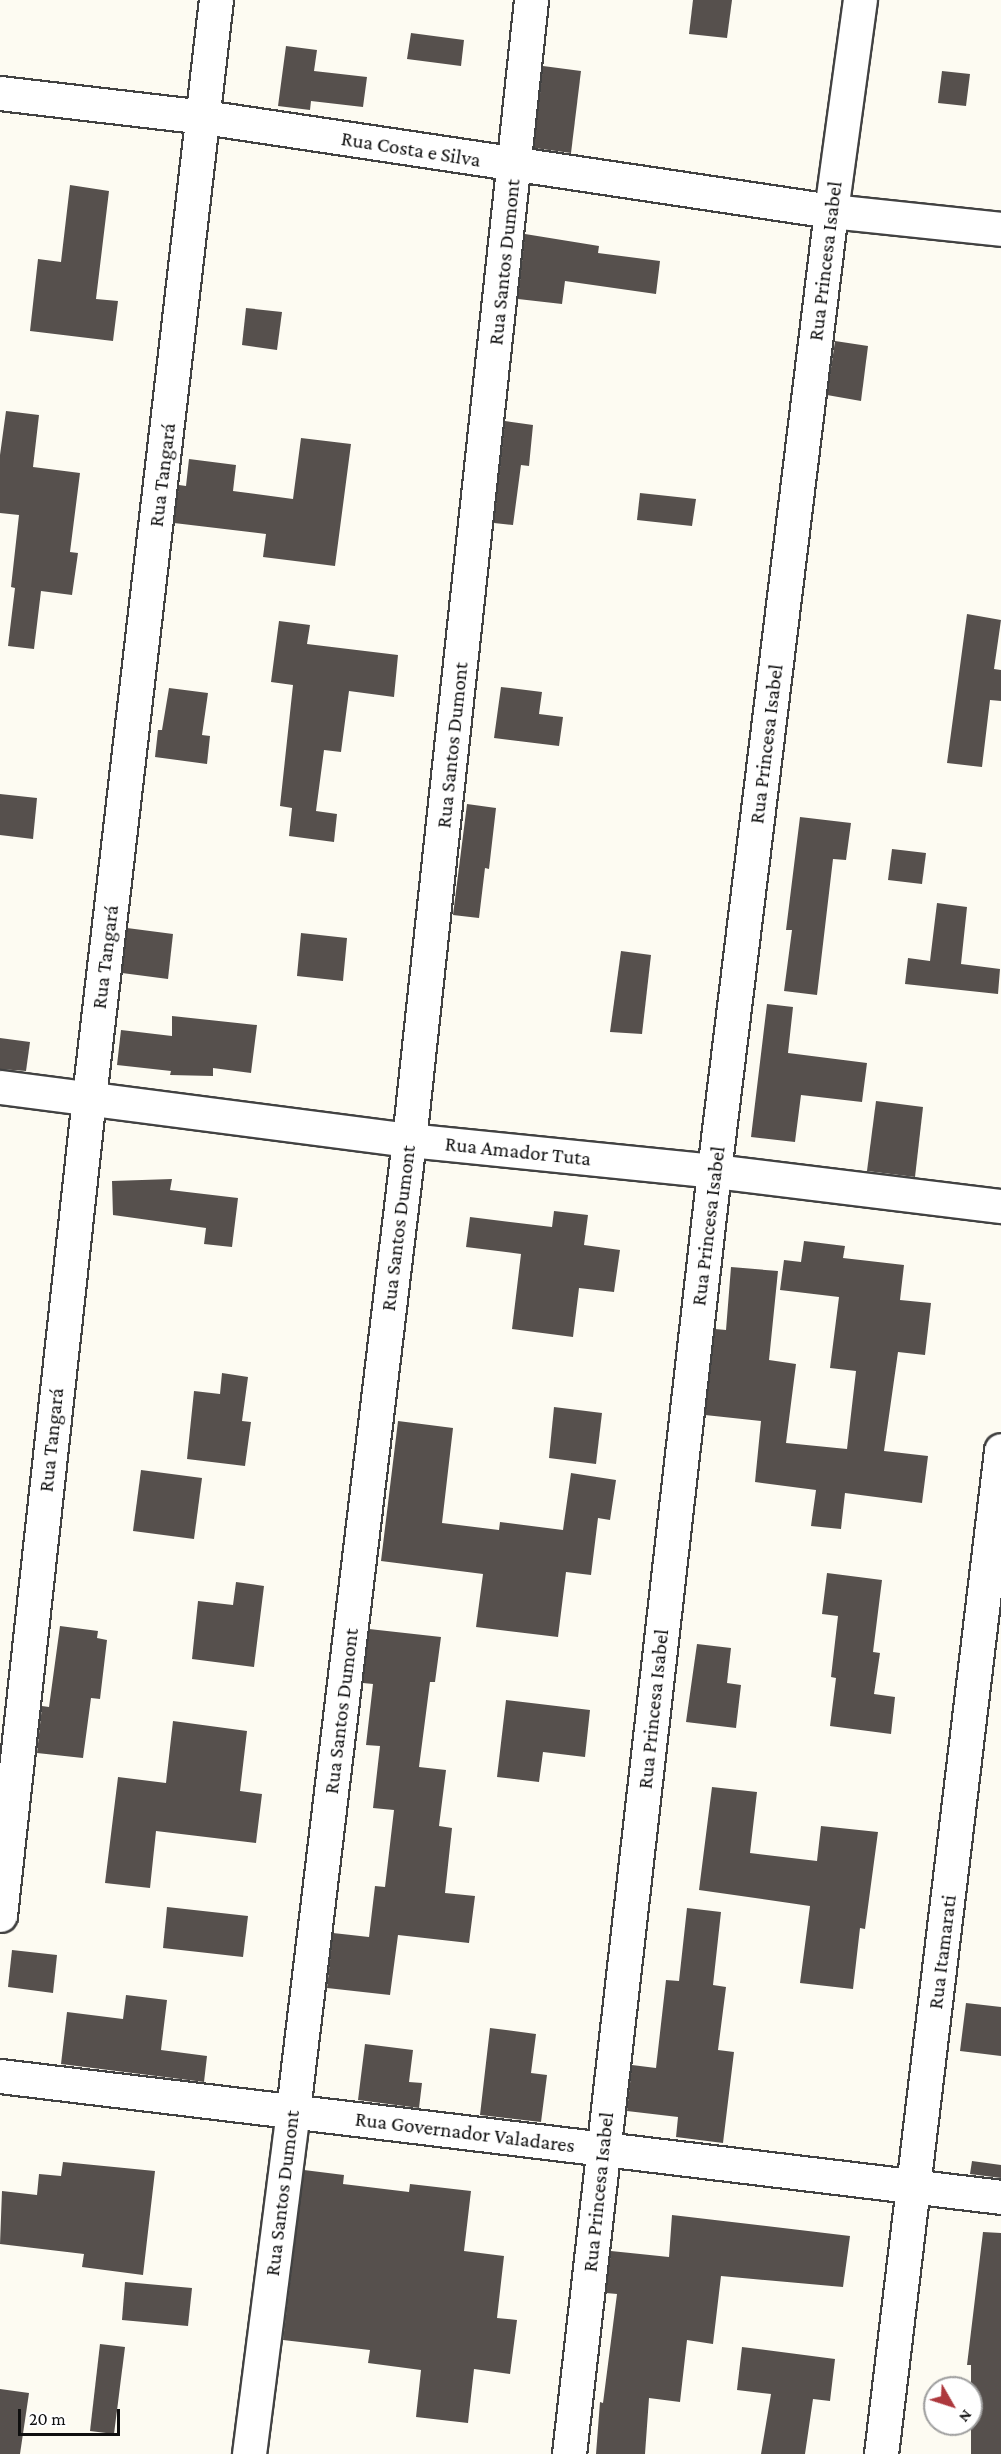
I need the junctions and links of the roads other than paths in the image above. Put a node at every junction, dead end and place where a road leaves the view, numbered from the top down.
1 (216, 0) edge
2 (531, 0) edge
3 (860, 0) edge
4 (0, 93) edge
5 (204, 117) junction
6 (515, 165) junction
7 (831, 211) junction
8 (1001, 229) edge
9 (0, 1087) edge
10 (89, 1097) junction
11 (409, 1140) junction
12 (714, 1171) junction
13 (1001, 1206) edge
14 (1001, 1450) edge
15 (0, 1916) edge
16 (0, 2076) edge
17 (293, 2110) junction
18 (603, 2150) junction
19 (915, 2187) junction
20 (1001, 2197) edge
21 (249, 2454) edge
22 (569, 2454) edge
23 (881, 2454) edge

1 - 5 street, Rua Tangará
2 - 6 street, Rua Santos Dumont
3 - 7 street, Rua Princesa Isabel
4 - 5 street, Rua Costa e Silva
5 - 6 street, Rua Costa e Silva
5 - 10 street, Rua Tangará
6 - 7 street, Rua Costa e Silva
6 - 11 street, Rua Santos Dumont
7 - 8 street, Rua Costa e Silva
7 - 12 street, Rua Princesa Isabel
9 - 10 street, Rua Amador Tuta
10 - 11 street, Rua Amador Tuta
10 - 15 street, Rua Tangará
11 - 12 street, Rua Amador Tuta
11 - 17 street, Rua Santos Dumont
12 - 13 street, Rua Amador Tuta
12 - 18 street, Rua Princesa Isabel
14 - 19 street, Rua Itamarati
16 - 17 street, Rua Governador Valadares
17 - 18 street, Rua Governador Valadares
17 - 21 street, Rua Santos Dumont
18 - 19 street, Rua Governador Valadares
18 - 22 street, Rua Princesa Isabel
19 - 20 street, Rua Governador Valadares
19 - 23 street, Rua Itamarati

